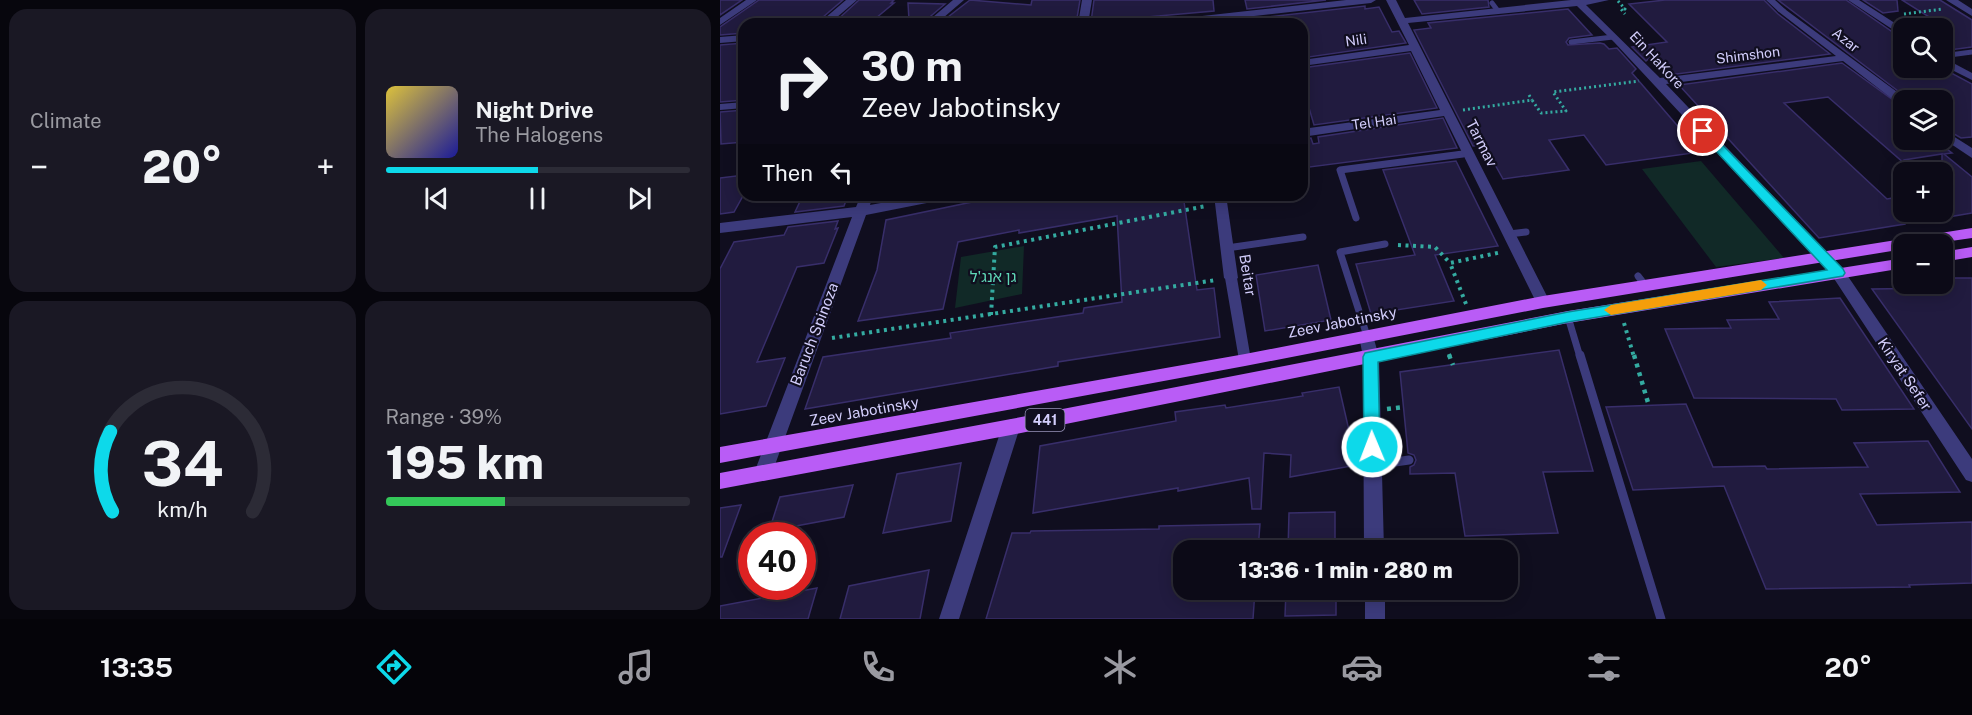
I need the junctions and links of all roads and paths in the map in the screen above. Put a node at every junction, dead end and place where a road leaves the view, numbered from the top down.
1 (752, 0) edge
2 (852, 0) edge
3 (959, 0) edge
4 (1087, 0) edge
5 (1371, 0) edge
6 (1391, 0) edge
7 (1604, 0) edge
8 (1617, 0) edge
9 (1770, 0) edge
10 (1853, 0) edge
11 (1951, 0) edge
12 (1577, 1) edge
13 (1962, 6) junction
14 (1782, 10) joint
15 (1972, 13) edge
16 (1625, 14) dead end
17 (1904, 14) dead end
18 (830, 18) edge
19 (937, 18) edge
20 (1084, 18) edge
21 (1227, 18) edge
22 (1402, 21) junction
23 (720, 22) edge
24 (1893, 27) edge
25 (1613, 37) junction
26 (738, 38) edge
27 (720, 40) edge
28 (1571, 42) dead end
29 (1415, 47) junction
30 (1972, 52) edge
31 (1953, 56) edge
32 (1844, 58) junction
33 (1308, 62) edge
34 (1953, 65) edge
35 (1972, 77) edge
36 (1655, 81) junction
37 (1528, 95) dead end
38 (1893, 95) edge
39 (1532, 100) junction
40 (738, 106) edge
41 (720, 107) edge
42 (1447, 112) junction
43 (1308, 132) edge
44 (1953, 138) edge
45 (1967, 145) edge
46 (1468, 153) junction
47 (1972, 154) edge
48 (865, 201) edge
49 (915, 201) edge
50 (1212, 201) edge
51 (1221, 201) edge
52 (862, 211) junction
53 (1356, 218) dead end
54 (720, 228) edge
55 (1526, 232) dead end
56 (1972, 233) edge
57 (1509, 234) junction
58 (1303, 237) dead end
59 (1384, 244) joint
60 (1227, 248) junction
61 (1517, 249) junction
62 (1972, 252) edge
63 (1953, 255) edge
64 (1823, 256) junction
65 (1450, 263) junction
66 (1893, 265) edge
67 (1838, 273) junction
68 (1231, 278) junction
69 (1543, 302) junction
70 (1619, 309) junction
71 (991, 315) junction
72 (1471, 316) junction
73 (1568, 317) junction
74 (1367, 336) junction
75 (811, 341) junction
76 (1371, 357) junction
77 (1245, 360) junction
78 (1649, 406) dead end
79 (1011, 427) junction
80 (772, 445) junction
81 (720, 455) edge
82 (1409, 460) dead end
83 (1372, 465) junction
84 (763, 472) junction
85 (1972, 474) edge
86 (720, 481) edge
87 (1374, 540) edge
88 (1375, 600) edge
89 (949, 619) edge
90 (1375, 619) edge
91 (1661, 619) edge

1 - 23 street
2 - 18 street
3 - 19 street
4 - 20 street
5 - 21 street
6 - 22 street, Tarmav
7 - 12 street
8 - 16 path
9 - 14 street, Azar
10 - 24 street
11 - 13 street
12 - 22 street
12 - 25 street, Ein HaKore
13 - 15 street
13 - 17 path
14 - 32 street, Azar
22 - 29 street, Tarmav
25 - 28 lane
25 - 36 street, Ein HaKore
26 - 27 street
29 - 33 street, Nili
29 - 42 street, Tarmav
30 - 31 lane
32 - 36 street, Shimshon
32 - 38 street, Azar
34 - 35 street
36 - 39 path
36 - 64 street, Ein HaKore
37 - 39 path
39 - 42 path
40 - 41 street
42 - 43 street, Tel Hai
42 - 46 street, Tarmav
44 - 45 street
45 - 47 street
46 - 53 lane
46 - 57 street, Tarmav
48 - 52 street, Baruch Spinoza
49 - 52 street
50 - 71 path
51 - 60 street, Beitar
52 - 54 street
52 - 75 street, Baruch Spinoza
55 - 57 lane
56 - 64 main road, Zeev Jabotinsky / 441
57 - 61 street, Tarmav
58 - 60 lane
59 - 65 path
59 - 74 lane
60 - 68 street, Beitar
61 - 65 path
61 - 69 street, Tarmav
62 - 63 main road
64 - 67 street, Ein HaKore
64 - 69 main road, Zeev Jabotinsky / 441
65 - 72 path
66 - 67 main road, 441
67 - 70 main road, 441
67 - 85 street, Kiryat Sefer
68 - 71 path
68 - 77 street, Beitar
69 - 72 main road, Zeev Jabotinsky / 441
70 - 73 main road, 441
70 - 78 path
71 - 75 path
72 - 74 main road, Zeev Jabotinsky / 441
73 - 76 main road, 441
73 - 91 lane
74 - 76 street
74 - 77 main road, Zeev Jabotinsky / 441
75 - 80 street, Baruch Spinoza
76 - 79 main road, 441
76 - 83 street
77 - 80 main road, Zeev Jabotinsky / 441
79 - 84 main road, 441
79 - 89 street
80 - 81 main road, Zeev Jabotinsky / 441
80 - 84 street, Baruch Spinoza
82 - 83 lane
83 - 87 street
84 - 86 main road, 441
88 - 90 street

